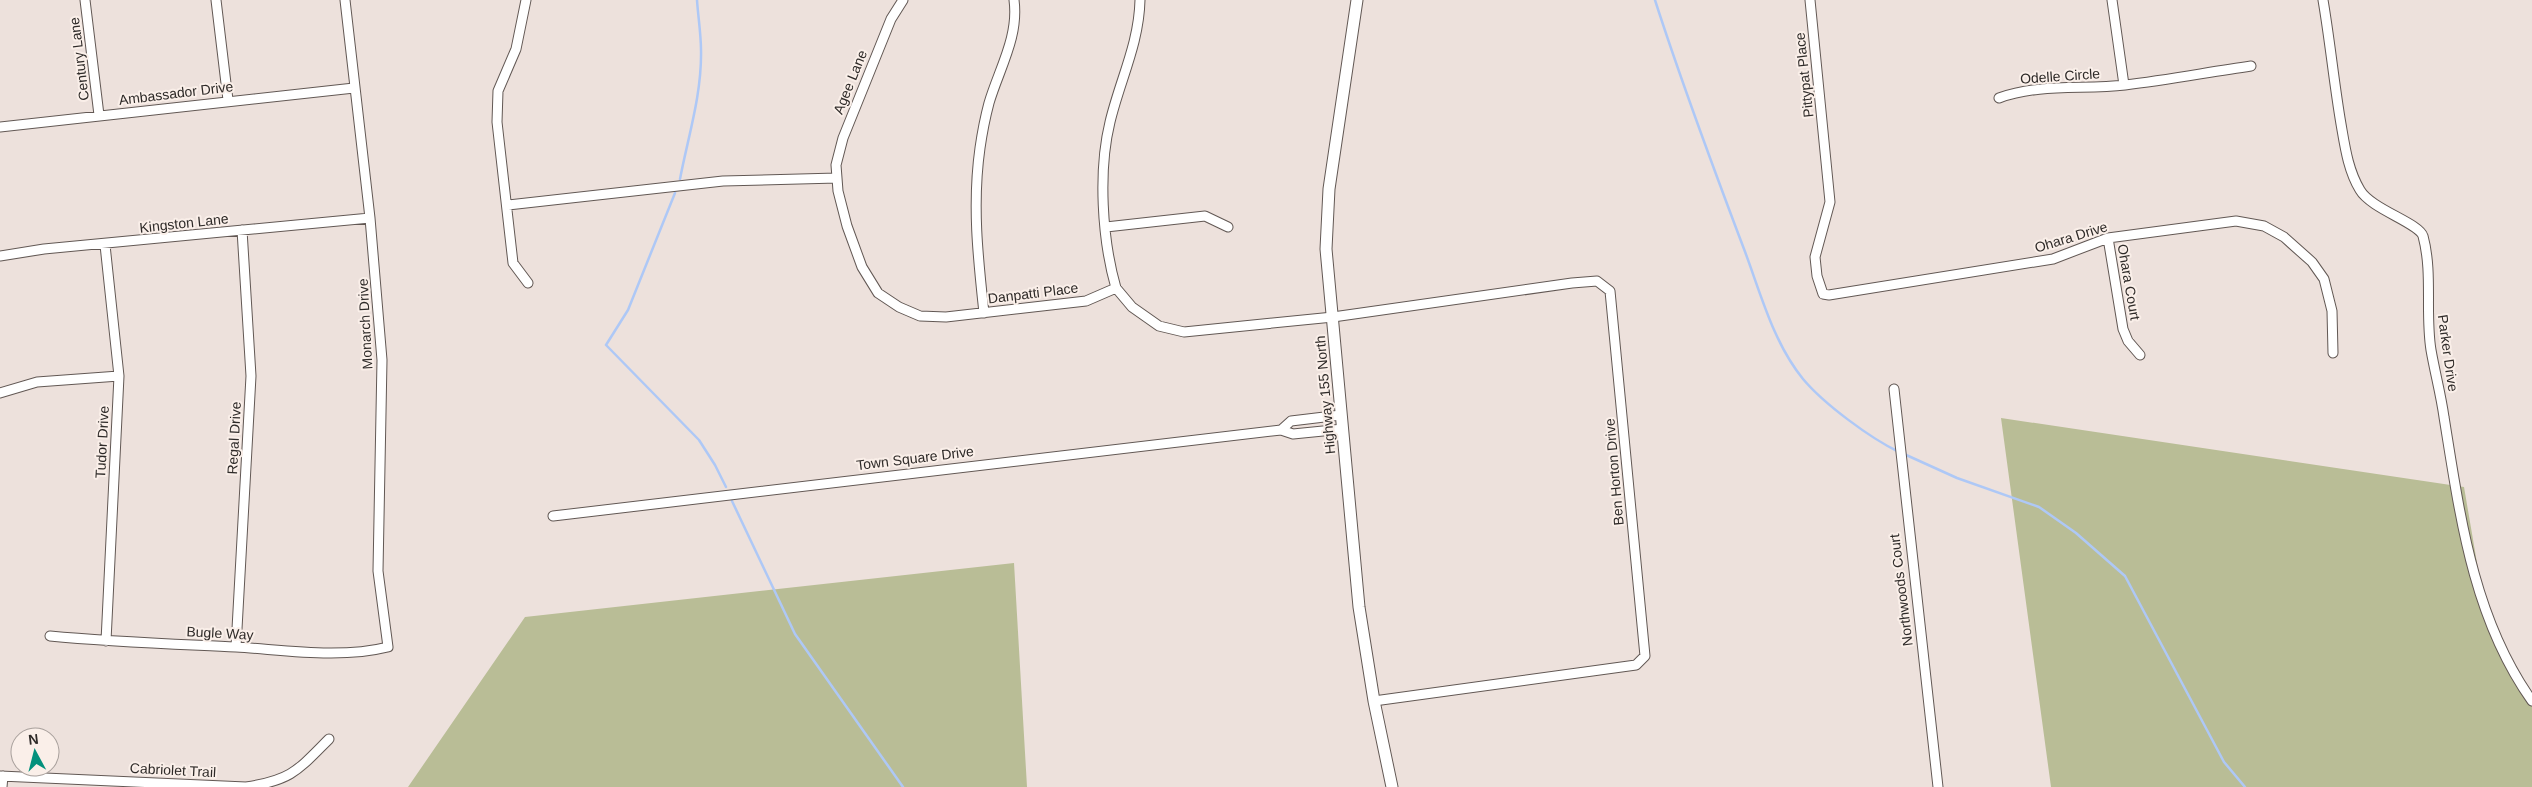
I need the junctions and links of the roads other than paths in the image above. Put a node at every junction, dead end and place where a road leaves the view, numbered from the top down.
1 (86, 0) edge
2 (216, 0) edge
3 (345, 0) edge
4 (526, 0) edge
5 (903, 0) edge
6 (1014, 0) edge
7 (1140, 0) edge
8 (1357, 0) edge
9 (1810, 0) edge
10 (2112, 0) edge
11 (2323, 0) edge
12 (2251, 66) dead end
13 (2124, 85) junction
14 (354, 88) junction
15 (1999, 98) dead end
16 (228, 100) junction
17 (99, 116) junction
18 (0, 127) edge
19 (1826, 146) joint
20 (837, 178) junction
21 (508, 205) junction
22 (370, 218) junction
23 (1106, 226) junction
24 (1228, 227) dead end
25 (242, 230) junction
26 (2108, 238) junction
27 (105, 245) junction
28 (0, 256) edge
29 (528, 283) dead end
30 (1116, 288) junction
31 (984, 313) junction
32 (1333, 317) junction
33 (2333, 353) dead end
34 (2140, 356) dead end
35 (119, 376) junction
36 (1894, 389) dead end
37 (0, 393) edge
38 (1341, 415) junction
39 (1343, 429) junction
40 (1281, 430) junction
41 (553, 516) dead end
42 (50, 636) dead end
43 (106, 641) junction
44 (236, 647) junction
45 (388, 647) joint
46 (1374, 701) junction
47 (2532, 701) edge
48 (330, 739) dead end
49 (1, 776) edge
50 (149, 785) edge
51 (2, 787) edge
52 (1392, 787) edge
53 (1938, 787) edge

1 - 17 street, Century Lane
2 - 16 street
3 - 14 street, Monarch Drive
4 - 21 street
5 - 20 street, Agee Lane
6 - 31 street
7 - 23 street
8 - 32 main road, Highway 155 North
9 - 19 street, Pittypat Place
10 - 13 street
11 - 47 street, Parker Drive
12 - 13 street, Odelle Circle
13 - 15 street, Odelle Circle
14 - 16 street, Ambassador Drive
14 - 22 street, Monarch Drive
16 - 17 street, Ambassador Drive
17 - 18 street, Ambassador Drive
19 - 26 street, Ohara Drive
20 - 21 street
20 - 31 street, Danpatti Place
21 - 29 street
22 - 25 street, Kingston Lane
22 - 45 street, Monarch Drive
23 - 24 street
23 - 30 street
25 - 27 street, Kingston Lane
25 - 44 street, Regal Drive
26 - 33 street, Ohara Drive
26 - 34 street, Ohara Court
27 - 28 street, Kingston Lane
27 - 35 street, Tudor Drive
30 - 31 street, Danpatti Place
30 - 32 street
32 - 38 main road, Highway 155 North
32 - 46 street, Ben Horton Drive
35 - 37 street
35 - 43 street, Tudor Drive
36 - 53 street, Northwoods Court
38 - 39 main road, Highway 155 North
38 - 40 street, Town Square Drive
39 - 40 street, Town Square Drive
39 - 46 main road, Highway 155 North
40 - 41 street, Town Square Drive
42 - 43 street, Bugle Way
43 - 44 street, Bugle Way
44 - 45 street, Bugle Way
46 - 52 main road, Highway 155 North
48 - 50 street, Cabriolet Trail
49 - 50 street, Cabriolet Trail
49 - 51 street

